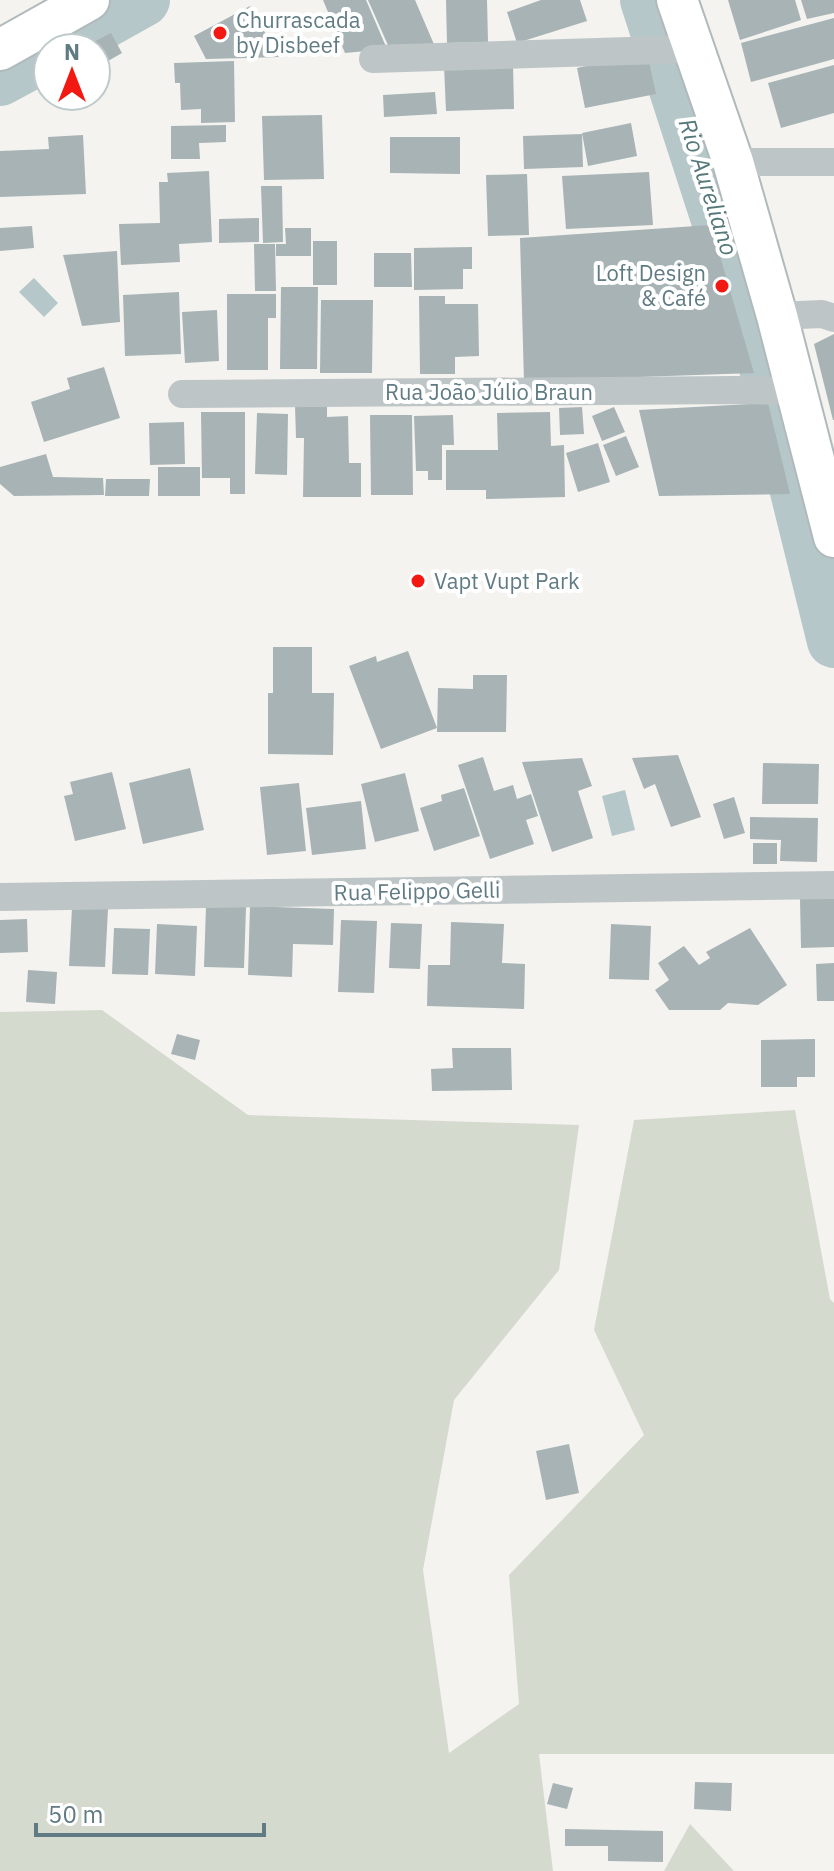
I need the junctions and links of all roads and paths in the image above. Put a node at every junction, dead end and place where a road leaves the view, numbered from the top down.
1 (89, 0) edge
2 (677, 0) edge
3 (694, 49) junction
4 (0, 50) edge
5 (373, 59) dead end
6 (733, 162) junction
7 (834, 162) edge
8 (777, 316) junction
9 (834, 318) edge
10 (797, 391) junction
11 (182, 394) dead end
12 (834, 537) edge
13 (834, 885) edge
14 (0, 897) edge

1 - 4 main road
2 - 3 main road
3 - 5 street
3 - 6 main road
6 - 7 street
6 - 8 main road
8 - 9 street
8 - 10 main road
10 - 11 street, Rua João Júlio Braun
10 - 12 main road
13 - 14 street, Rua Felippo Gelli

